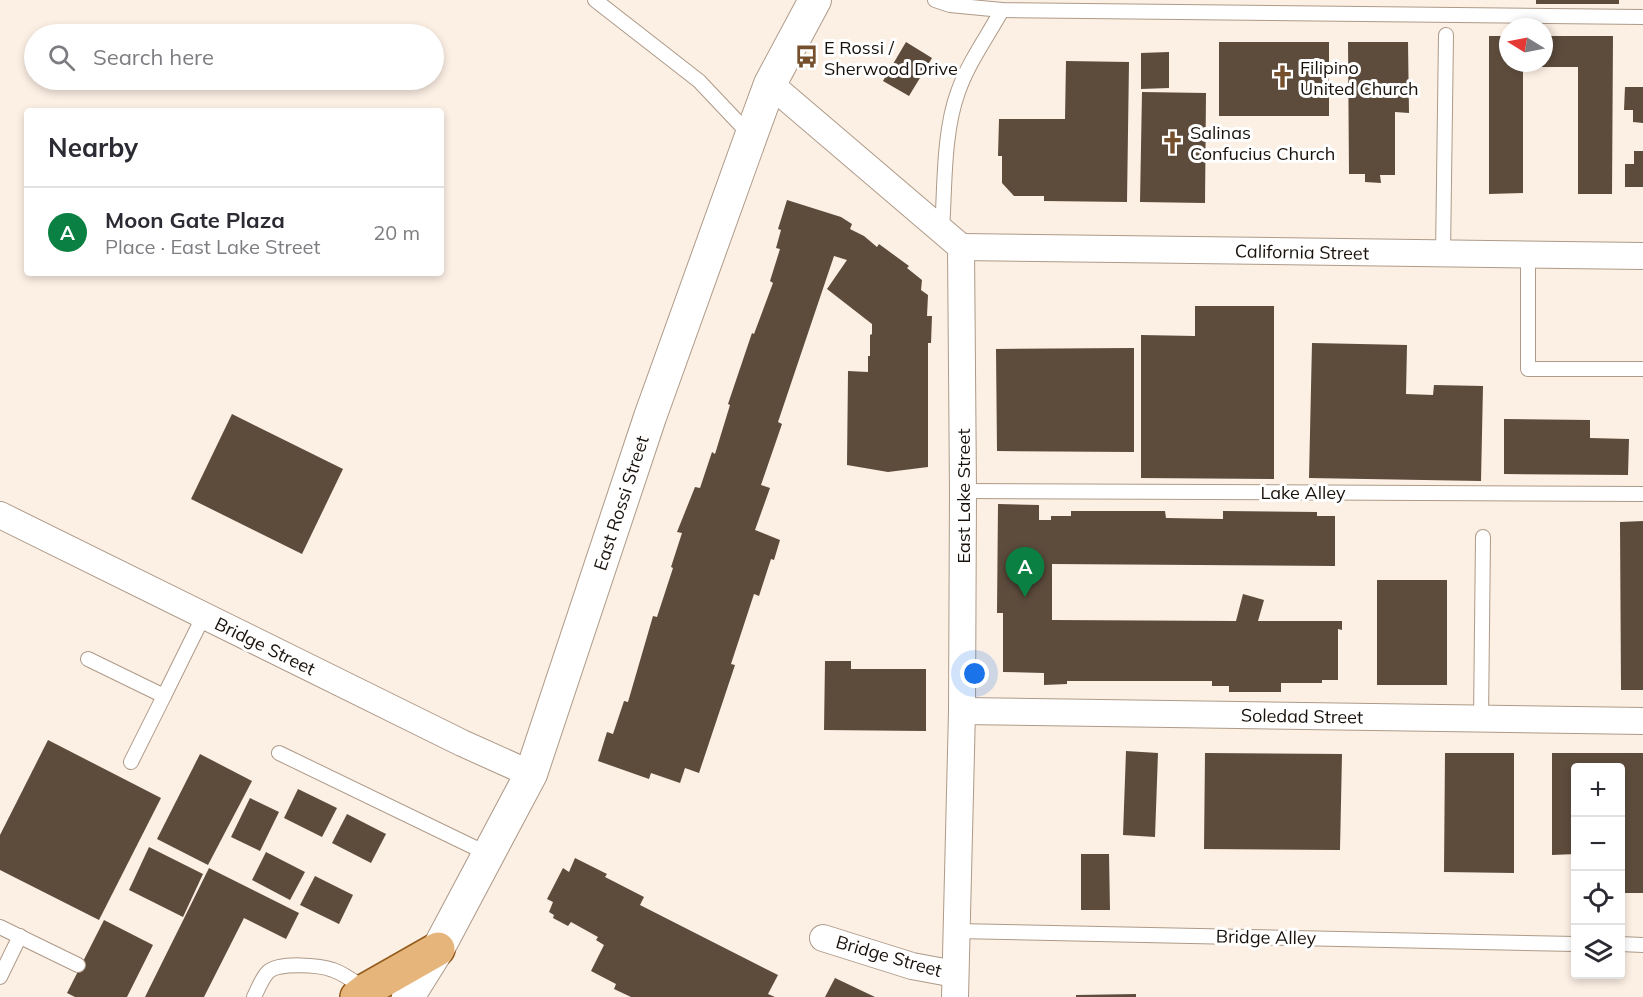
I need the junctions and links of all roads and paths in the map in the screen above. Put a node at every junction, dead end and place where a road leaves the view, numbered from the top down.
1 (595, 0) edge
2 (815, 0) edge
3 (935, 0) edge
4 (1024, 5) edge
5 (1002, 10) junction
6 (1643, 17) edge
7 (1446, 35) dead end
8 (770, 84) junction
9 (751, 136) junction
10 (952, 239) junction
11 (1443, 254) junction
12 (1528, 255) junction
13 (1643, 256) edge
14 (1643, 369) edge
15 (963, 491) junction
16 (1643, 494) edge
17 (0, 515) edge
18 (1483, 537) dead end
19 (204, 615) junction
20 (88, 659) dead end
21 (164, 696) junction
22 (962, 711) junction
23 (1481, 718) junction
24 (1643, 721) edge
25 (279, 753) dead end
26 (131, 762) dead end
27 (531, 774) junction
28 (488, 854) junction
29 (0, 927) edge
30 (956, 931) junction
31 (20, 936) junction
32 (823, 938) dead end
33 (1571, 944) edge
34 (1625, 944) edge
35 (1643, 945) edge
36 (438, 949) junction
37 (78, 965) dead end
38 (0, 977) edge
39 (955, 986) edge
40 (362, 993) edge
41 (254, 997) edge
42 (408, 997) edge

1 - 9 lane
2 - 8 street, East Rossi Street
3 - 5 lane
4 - 5 lane
4 - 6 lane
5 - 10 lane
7 - 11 lane
8 - 9 street, East Rossi Street
8 - 10 street
9 - 27 street, East Rossi Street
10 - 11 street, California Street
10 - 15 street, East Lake Street
11 - 12 street, California Street
12 - 13 street, California Street
12 - 14 lane
15 - 16 lane, Lake Alley
15 - 22 street, East Lake Street
17 - 19 street, Bridge Street
18 - 23 lane
19 - 21 lane
19 - 27 street, Bridge Street
20 - 21 lane
21 - 26 lane
22 - 23 street, Soledad Street
22 - 30 street, East Lake Street
23 - 24 street, Soledad Street
25 - 28 lane
27 - 28 street, East Rossi Street
28 - 36 street, East Rossi Street
29 - 31 lane
30 - 33 lane, Bridge Alley
30 - 39 street, East Lake Street
31 - 37 lane
31 - 38 lane
32 - 39 street, Bridge Street
34 - 35 lane
36 - 40 main road
36 - 42 street, East Rossi Street
40 - 41 lane

